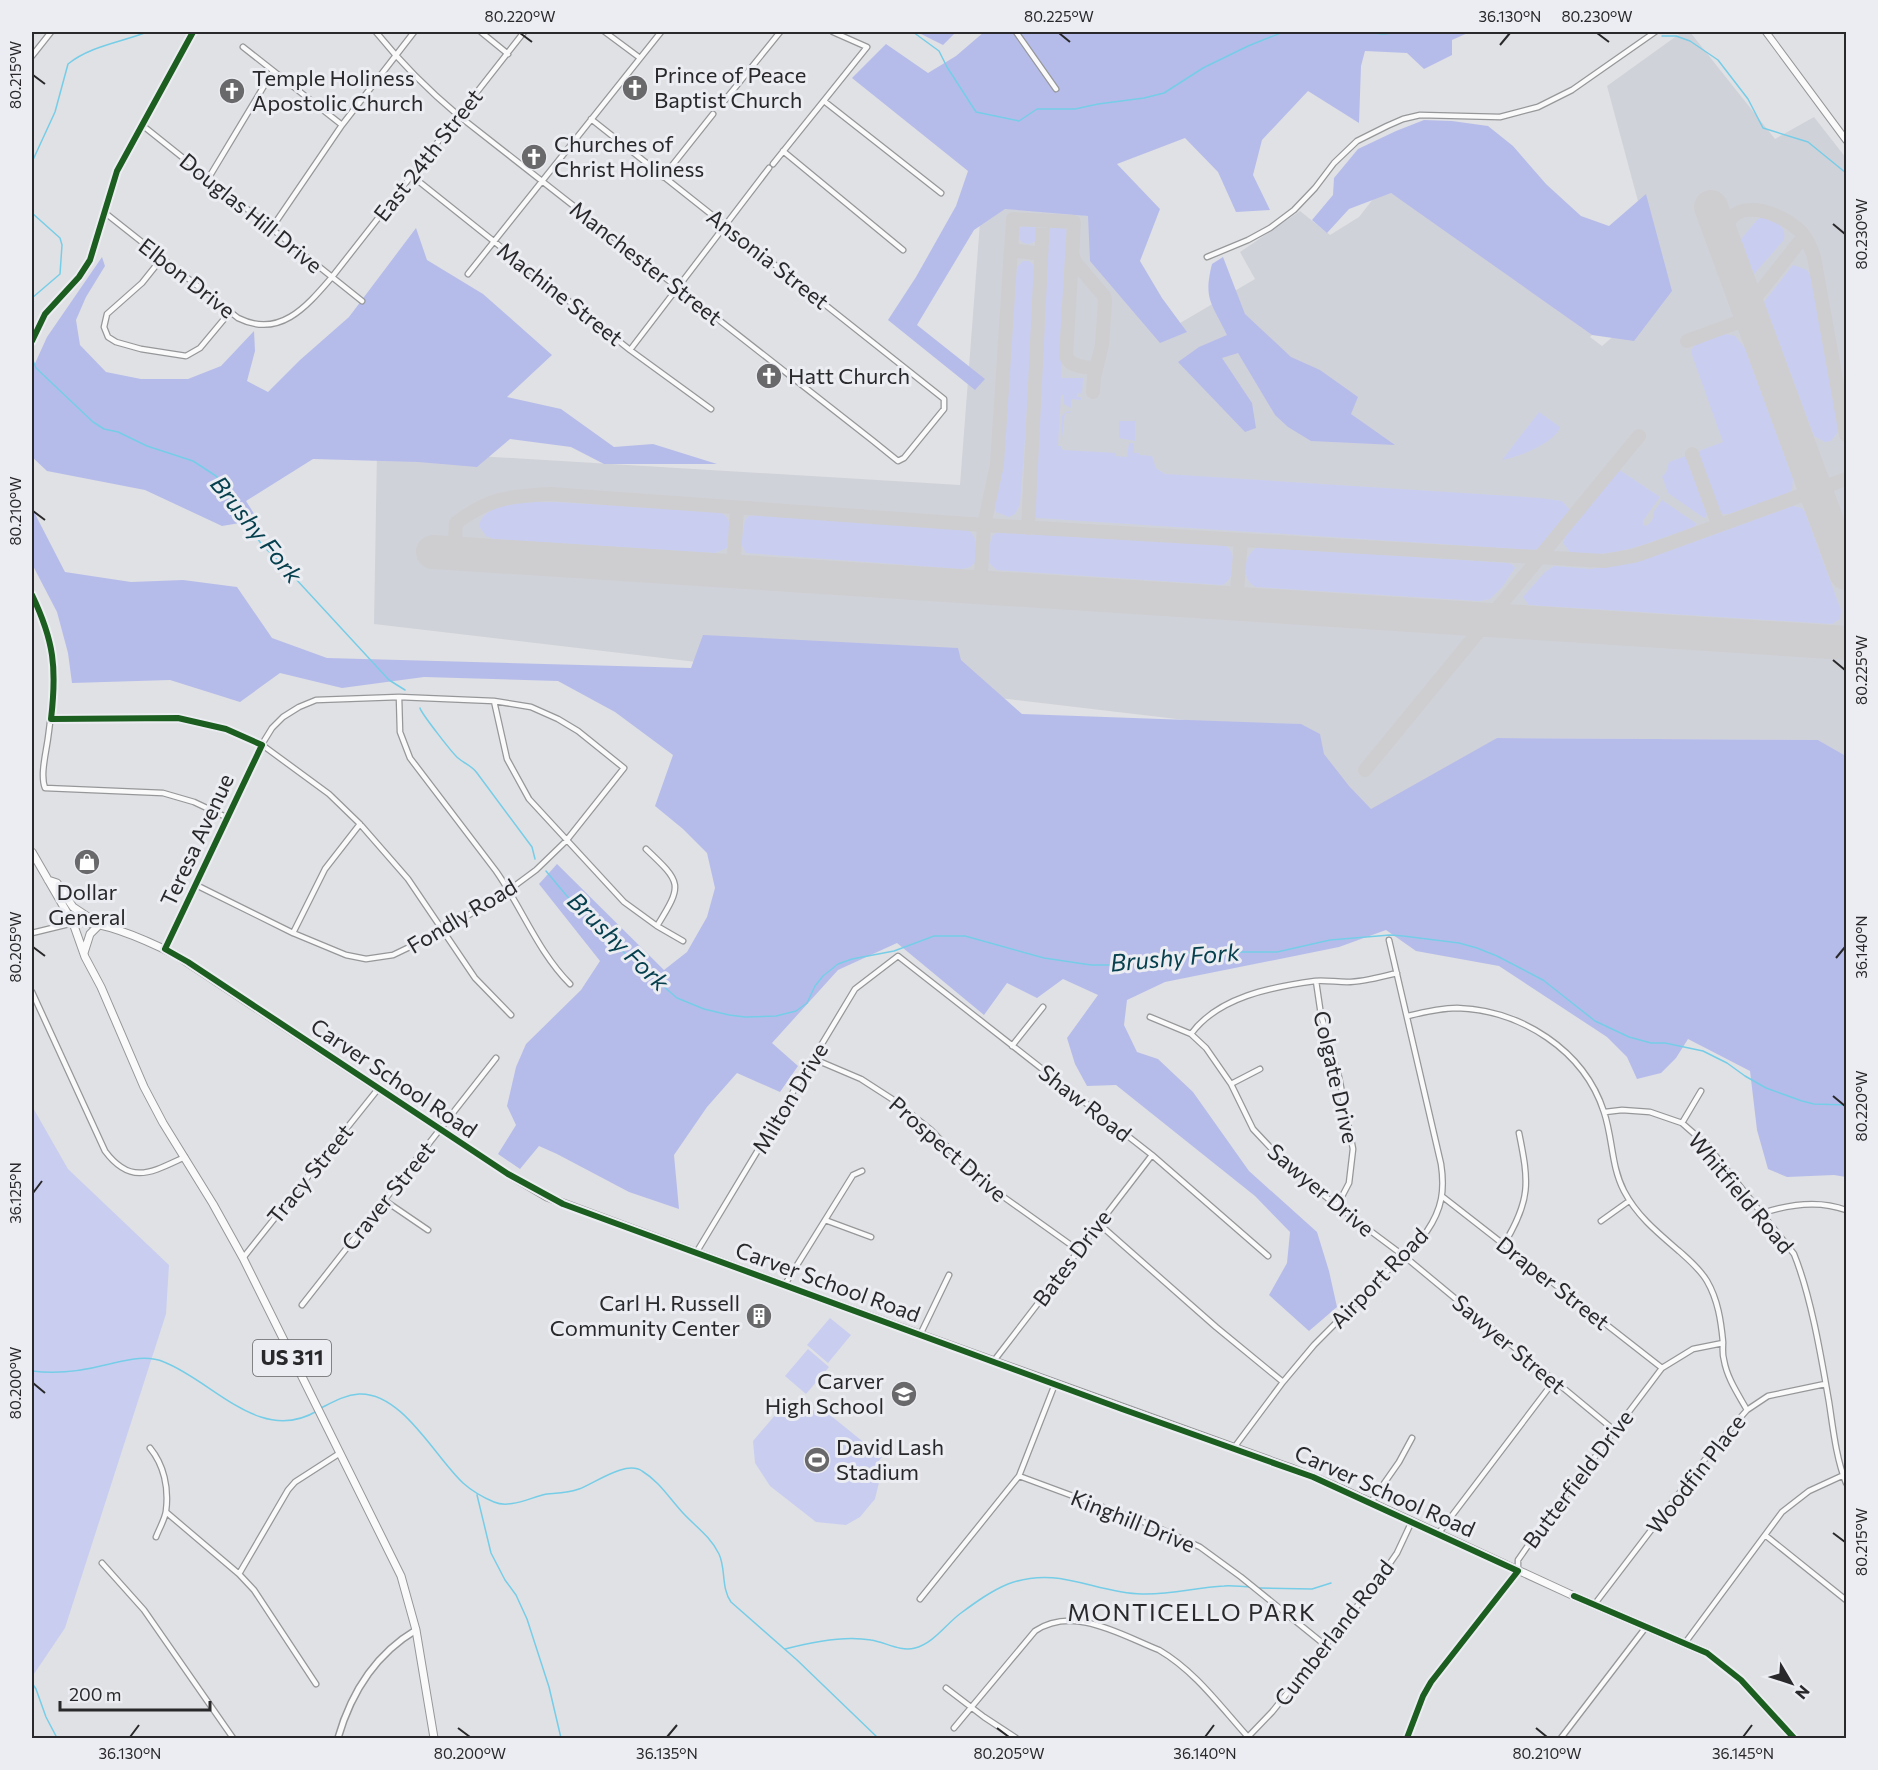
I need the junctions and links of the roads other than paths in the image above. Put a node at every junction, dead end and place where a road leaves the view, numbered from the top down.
1 (51, 32) edge
2 (193, 32) edge
3 (376, 32) edge
4 (414, 32) edge
5 (481, 32) edge
6 (524, 32) edge
7 (605, 32) edge
8 (661, 32) edge
9 (780, 32) edge
10 (832, 32) edge
11 (1016, 32) edge
12 (1655, 32) edge
13 (1766, 32) edge
14 (243, 47) dead end
15 (508, 54) junction
16 (394, 55) junction
17 (32, 56) edge
18 (640, 58) junction
19 (273, 71) junction
20 (1056, 89) dead end
21 (824, 101) junction
22 (721, 105) dead end
23 (713, 114) dead end
24 (459, 116) junction
25 (591, 119) junction
26 (142, 125) junction
27 (342, 125) junction
28 (1846, 140) edge
29 (783, 151) junction
30 (412, 176) junction
31 (663, 177) junction
32 (208, 179) junction
33 (541, 181) junction
34 (941, 193) dead end
35 (104, 212) junction
36 (727, 226) junction
37 (271, 229) junction
38 (493, 242) junction
39 (903, 250) dead end
40 (1207, 257) dead end
41 (162, 258) junction
42 (468, 274) dead end
43 (332, 277) junction
44 (678, 288) junction
45 (362, 301) dead end
46 (230, 312) junction
47 (32, 341) edge
48 (630, 350) junction
49 (711, 410) dead end
50 (898, 461) joint
51 (32, 595) edge
52 (399, 698) junction
53 (494, 701) junction
54 (51, 718) junction
55 (262, 745) junction
56 (624, 768) joint
57 (228, 818) junction
58 (360, 824) junction
59 (566, 842) junction
60 (646, 849) dead end
61 (32, 852) edge
62 (48, 880) junction
63 (196, 885) junction
64 (509, 890) junction
65 (73, 923) junction
66 (99, 925) junction
67 (657, 926) junction
68 (443, 931) junction
69 (32, 933) edge
70 (292, 933) junction
71 (1389, 939) dead end
72 (683, 941) dead end
73 (165, 949) junction
74 (84, 953) junction
75 (898, 956) joint
76 (1397, 973) junction
77 (1316, 981) junction
78 (570, 984) dead end
79 (32, 992) edge
80 (1043, 1006) dead end
81 (511, 1015) dead end
82 (1408, 1016) junction
83 (1150, 1017) dead end
84 (1191, 1034) junction
85 (1012, 1046) junction
86 (496, 1058) dead end
87 (814, 1059) junction
88 (1260, 1069) dead end
89 (1231, 1084) junction
90 (378, 1089) junction
91 (1701, 1091) dead end
92 (1605, 1112) junction
93 (1682, 1123) junction
94 (441, 1130) junction
95 (1519, 1133) dead end
96 (1152, 1155) junction
97 (185, 1157) junction
98 (862, 1171) dead end
99 (1443, 1197) junction
100 (384, 1200) junction
101 (1629, 1201) junction
102 (1337, 1206) junction
103 (1846, 1210) edge
104 (1763, 1214) junction
105 (825, 1220) junction
106 (1601, 1221) dead end
107 (1098, 1223) junction
108 (428, 1230) dead end
109 (871, 1237) dead end
110 (1504, 1244) junction
111 (1078, 1250) junction
112 (696, 1253) junction
113 (1268, 1256) dead end
114 (1404, 1256) junction
115 (243, 1258) junction
116 (948, 1275) dead end
117 (784, 1286) junction
118 (302, 1305) dead end
119 (920, 1335) junction
120 (1723, 1343) junction
121 (993, 1362) junction
122 (1662, 1368) junction
123 (1554, 1381) junction
124 (1283, 1382) junction
125 (1055, 1384) junction
126 (1826, 1384) junction
127 (1746, 1410) junction
128 (1614, 1430) junction
129 (1412, 1438) dead end
130 (150, 1448) dead end
131 (1233, 1449) junction
132 (340, 1453) junction
133 (1845, 1475) edge
134 (1019, 1476) junction
135 (1846, 1483) edge
136 (1371, 1502) junction
137 (166, 1512) junction
138 (1412, 1521) junction
139 (1438, 1534) junction
140 (1765, 1535) junction
141 (156, 1537) dead end
142 (102, 1563) dead end
143 (1518, 1571) junction
144 (239, 1574) junction
145 (920, 1599) dead end
146 (1846, 1600) edge
147 (1594, 1605) junction
148 (1646, 1627) junction
149 (416, 1630) junction
150 (1685, 1643) junction
151 (1325, 1645) junction
152 (316, 1684) dead end
153 (946, 1688) dead end
154 (970, 1707) junction
155 (954, 1728) dead end
156 (232, 1738) edge
157 (338, 1738) edge
158 (434, 1738) edge
159 (1016, 1738) edge
160 (1247, 1738) edge
161 (1407, 1738) edge
162 (1561, 1738) edge
163 (1794, 1738) edge

1 - 17 street
2 - 26 street
3 - 16 street, Manchester Street
4 - 16 street
5 - 15 street
6 - 15 street, East 24th Street
7 - 18 street
8 - 18 street
9 - 22 street
10 - 21 street
11 - 20 street
12 - 40 street
13 - 28 main road
14 - 19 street
15 - 24 street, East 24th Street
16 - 24 street, Manchester Street
16 - 27 street
18 - 25 street
19 - 27 street
19 - 32 street
21 - 29 street
21 - 34 street
23 - 31 street
24 - 30 street, East 24th Street
24 - 33 street, Manchester Street
25 - 31 street, Ansonia Street
25 - 33 street
26 - 32 street, Douglas Hill Drive
26 - 35 street
27 - 37 street
29 - 36 street
29 - 39 street
30 - 38 street, Machine Street
30 - 43 street, East 24th Street
31 - 36 street, Ansonia Street
32 - 37 street, Douglas Hill Drive
33 - 38 street
33 - 44 street, Manchester Street
35 - 41 street, Elbon Drive
35 - 47 street
36 - 44 street
36 - 50 street, Ansonia Street
37 - 43 street, Douglas Hill Drive
38 - 42 street
38 - 48 street, Machine Street
41 - 46 street, Elbon Drive
41 - 46 street
43 - 45 street, Douglas Hill Drive
43 - 46 street, Elbon Drive
44 - 48 street
44 - 50 street, Manchester Street
48 - 49 street, Machine Street
51 - 54 street
52 - 53 street, Teresa Avenue
52 - 55 street, Teresa Avenue
52 - 64 street
53 - 56 street, Teresa Avenue
53 - 59 street
54 - 55 street
54 - 57 street
55 - 57 street, Teresa Avenue
55 - 58 street
56 - 59 street, Fondly Road
57 - 63 street, Teresa Avenue
58 - 68 street
58 - 70 street
59 - 64 street, Fondly Road
59 - 67 street
60 - 67 street
61 - 62 main road, US 311
62 - 65 main road, US 311
62 - 66 main road
63 - 70 street, Fondly Road
63 - 73 street, Teresa Avenue
64 - 68 street, Fondly Road
64 - 78 street
65 - 66 main road, Carver School Road
65 - 69 street
65 - 74 main road, US 311
66 - 73 main road, Carver School Road
66 - 74 main road
67 - 72 street
68 - 70 street, Fondly Road
68 - 81 street
71 - 76 street, Airport Road
73 - 90 main road, Carver School Road
74 - 97 main road, US 311
75 - 85 street, Shaw Road
75 - 87 street, Milton Drive
76 - 77 street
76 - 82 street, Airport Road
77 - 84 street
77 - 102 street, Colgate Drive
79 - 97 street
80 - 85 street
82 - 92 street
82 - 99 street, Airport Road
83 - 84 street, Sawyer Drive
84 - 89 street, Sawyer Drive
85 - 96 street, Shaw Road
86 - 94 street, Craver Street
87 - 111 street, Prospect Drive
87 - 112 street, Milton Drive
88 - 89 street
89 - 102 street, Sawyer Drive
90 - 94 main road, Carver School Road
90 - 115 street, Tracy Street
91 - 93 street
92 - 93 street, Whitfield Road
92 - 101 street
93 - 104 street, Whitfield Road
94 - 100 street, Craver Street
94 - 112 main road, Carver School Road
95 - 110 street
96 - 107 street, Bates Drive
96 - 113 street, Shaw Road
97 - 115 main road, US 311
98 - 105 street
99 - 110 street, Draper Street
99 - 114 street, Airport Road
100 - 108 street
100 - 118 street, Craver Street
101 - 106 street
101 - 120 street
102 - 114 street, Sawyer Drive
103 - 104 street
104 - 126 street, Whitfield Road
105 - 109 street
105 - 117 street
107 - 111 street, Bates Drive
107 - 124 street
110 - 122 street, Draper Street
111 - 121 street, Bates Drive
112 - 117 main road, Carver School Road
114 - 123 street, Sawyer Street
114 - 124 street, Airport Road
115 - 132 main road, US 311
116 - 119 street
117 - 119 main road, Carver School Road
119 - 121 main road, Carver School Road
120 - 122 street, Butterfield Drive
120 - 127 street
121 - 125 main road, Carver School Road
122 - 128 street, Butterfield Drive
123 - 128 street, Sawyer Street
123 - 139 street
124 - 131 street, Airport Road
125 - 131 main road, Carver School Road
125 - 134 street
126 - 127 street, Woodfin Place
126 - 133 street, Whitfield Road
127 - 147 street, Woodfin Place
128 - 143 street, Butterfield Drive
129 - 136 street
130 - 137 street
131 - 136 main road, Carver School Road
132 - 144 street
132 - 149 main road, US 311
133 - 135 street, Whitfield Road
133 - 140 street
134 - 145 street
134 - 151 street, Kinghill Drive
136 - 138 main road, Carver School Road
137 - 141 street
137 - 144 street
138 - 139 main road, Carver School Road
138 - 151 street, Cumberland Road
139 - 143 main road, Carver School Road
140 - 146 street
140 - 150 street
142 - 156 street
143 - 147 main road, Carver School Road
143 - 161 street, Butterfield Drive
144 - 152 street
147 - 148 main road, Carver School Road
148 - 150 main road, Carver School Road
148 - 162 street
149 - 157 street
149 - 158 main road, US 311
150 - 163 main road, Carver School Road
151 - 160 street, Cumberland Road
153 - 154 street
154 - 155 street
154 - 159 street
154 - 160 street

